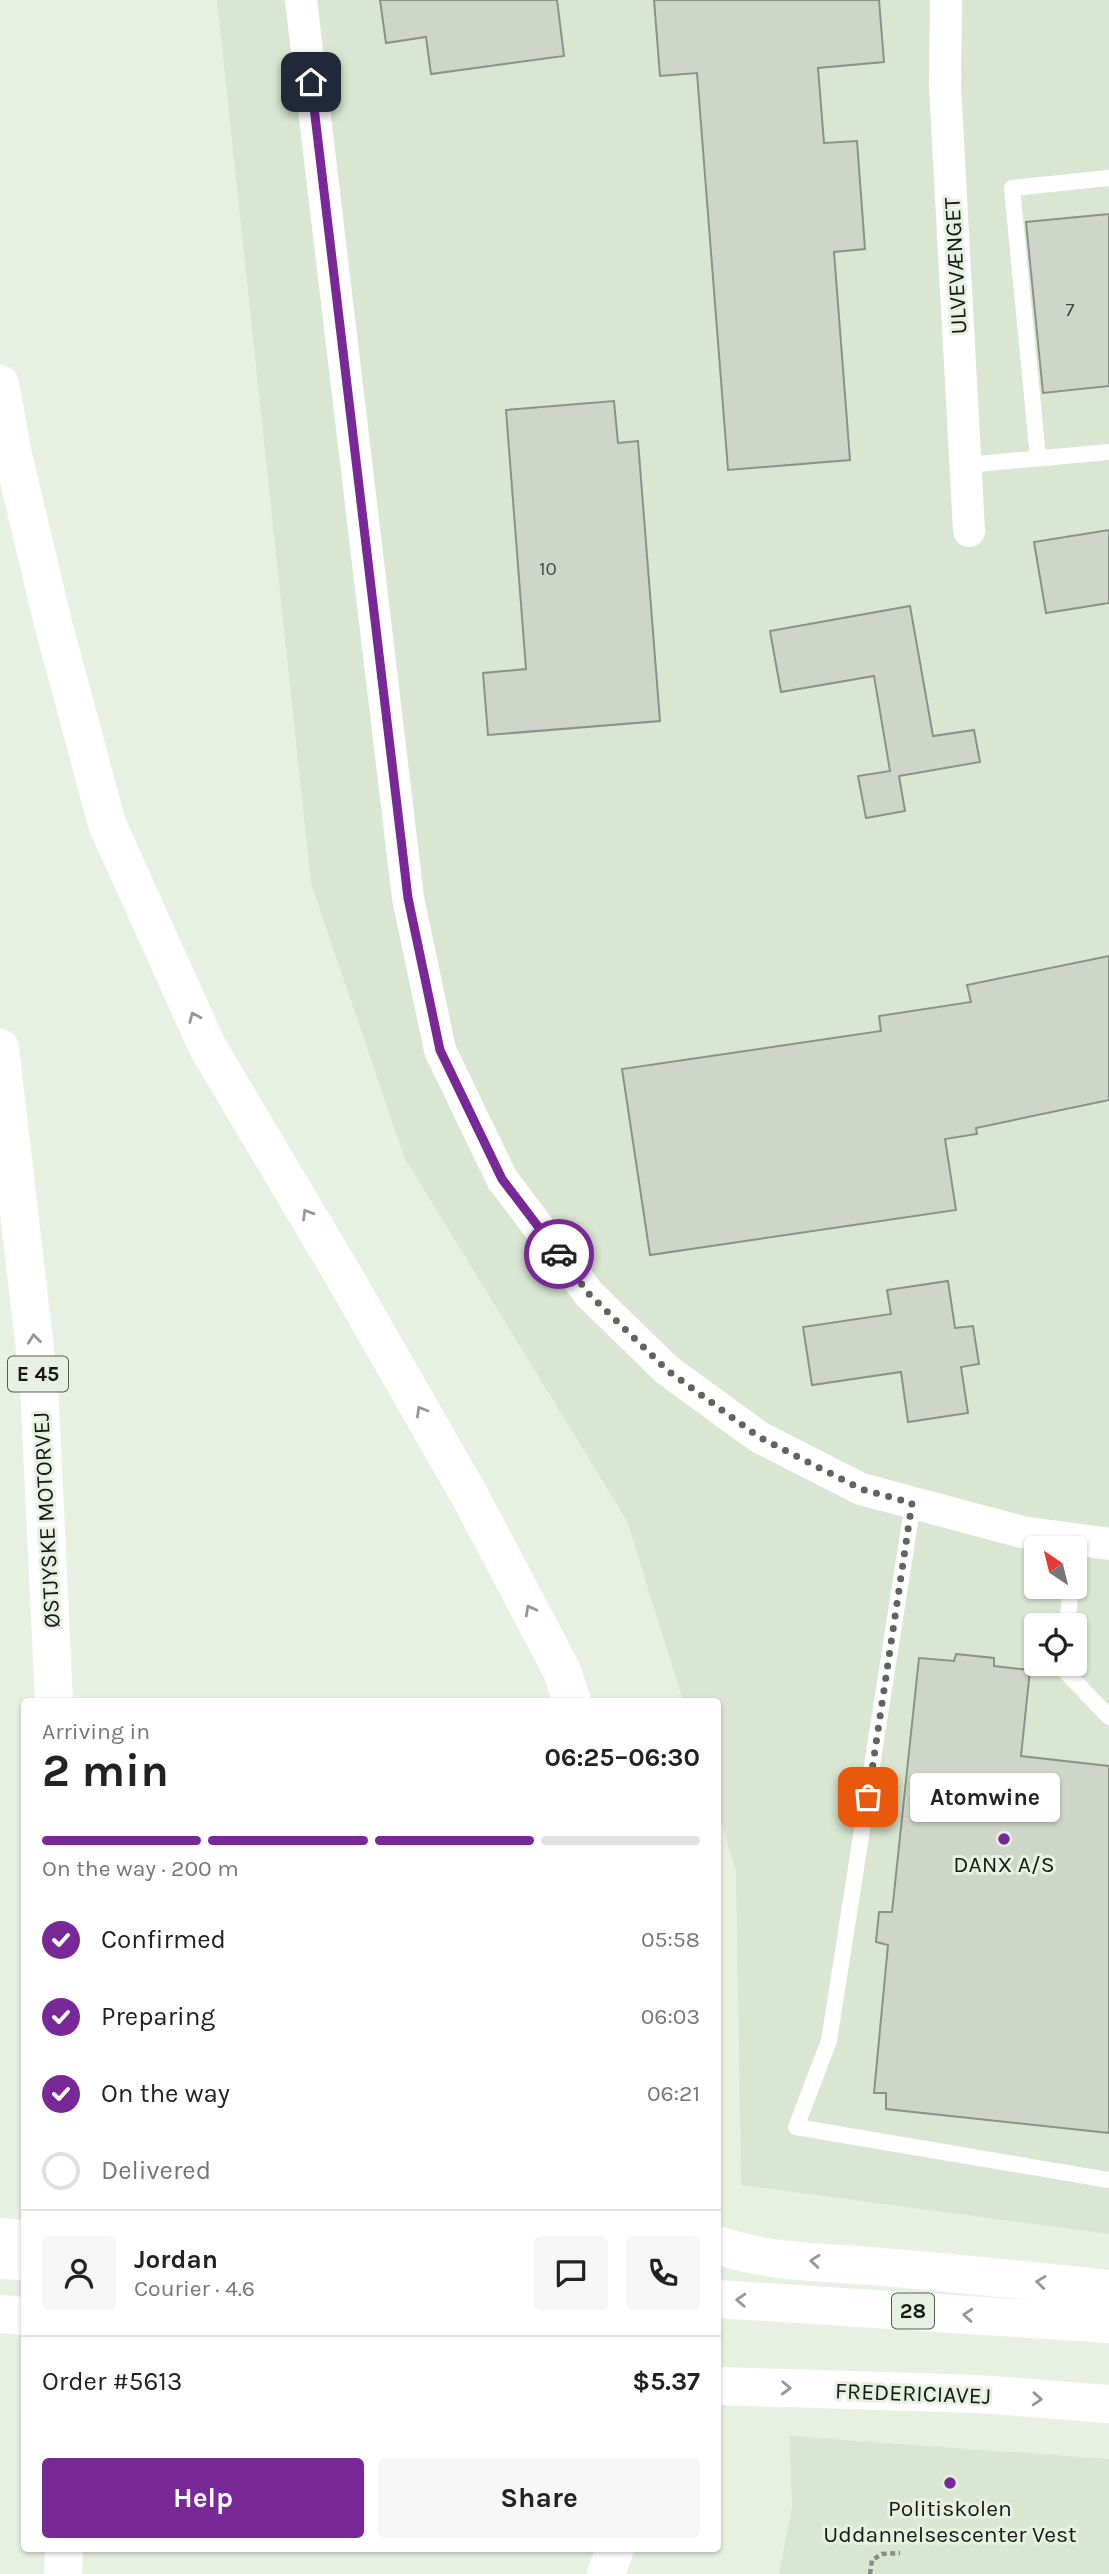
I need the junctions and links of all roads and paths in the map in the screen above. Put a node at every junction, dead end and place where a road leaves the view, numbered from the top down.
1 (301, 0) edge
2 (946, 0) edge
3 (1109, 178) edge
4 (0, 384) edge
5 (1109, 452) edge
6 (1038, 458) junction
7 (966, 465) junction
8 (969, 531) dead end
9 (0, 1048) edge
10 (912, 1503) junction
11 (1035, 1536) edge
12 (1109, 1544) edge
13 (1087, 1547) edge
14 (1070, 1676) edge
15 (54, 1698) edge
16 (571, 1698) edge
17 (1109, 1717) edge
18 (1109, 2180) edge
19 (0, 2237) edge
20 (21, 2239) edge
21 (721, 2246) edge
22 (0, 2260) edge
23 (21, 2261) edge
24 (1109, 2289) edge
25 (721, 2299) edge
26 (0, 2314) edge
27 (21, 2316) edge
28 (1109, 2324) edge
29 (721, 2386) edge
30 (1109, 2404) edge
31 (64, 2552) edge
32 (614, 2552) edge
33 (900, 2553) dead end
34 (63, 2574) edge
35 (606, 2574) edge
36 (870, 2574) edge

1 - 10 street
2 - 7 street, ULVEVÆNGET
3 - 6 lane
16 -> 4 main road
5 - 6 lane
6 - 7 lane
7 - 8 street, ULVEVÆNGET
15 -> 9 main road, ØSTJYSKE MOTORVEJ / E 45
10 - 11 street
10 - 18 lane
12 - 13 street
14 - 17 lane
19 - 20 main road
24 -> 21 main road
22 - 23 main road
28 -> 25 main road, 28
26 - 27 main road
29 -> 30 main road, FREDERICIAVEJ
31 - 34 main road
32 - 35 main road
33 - 36 path

